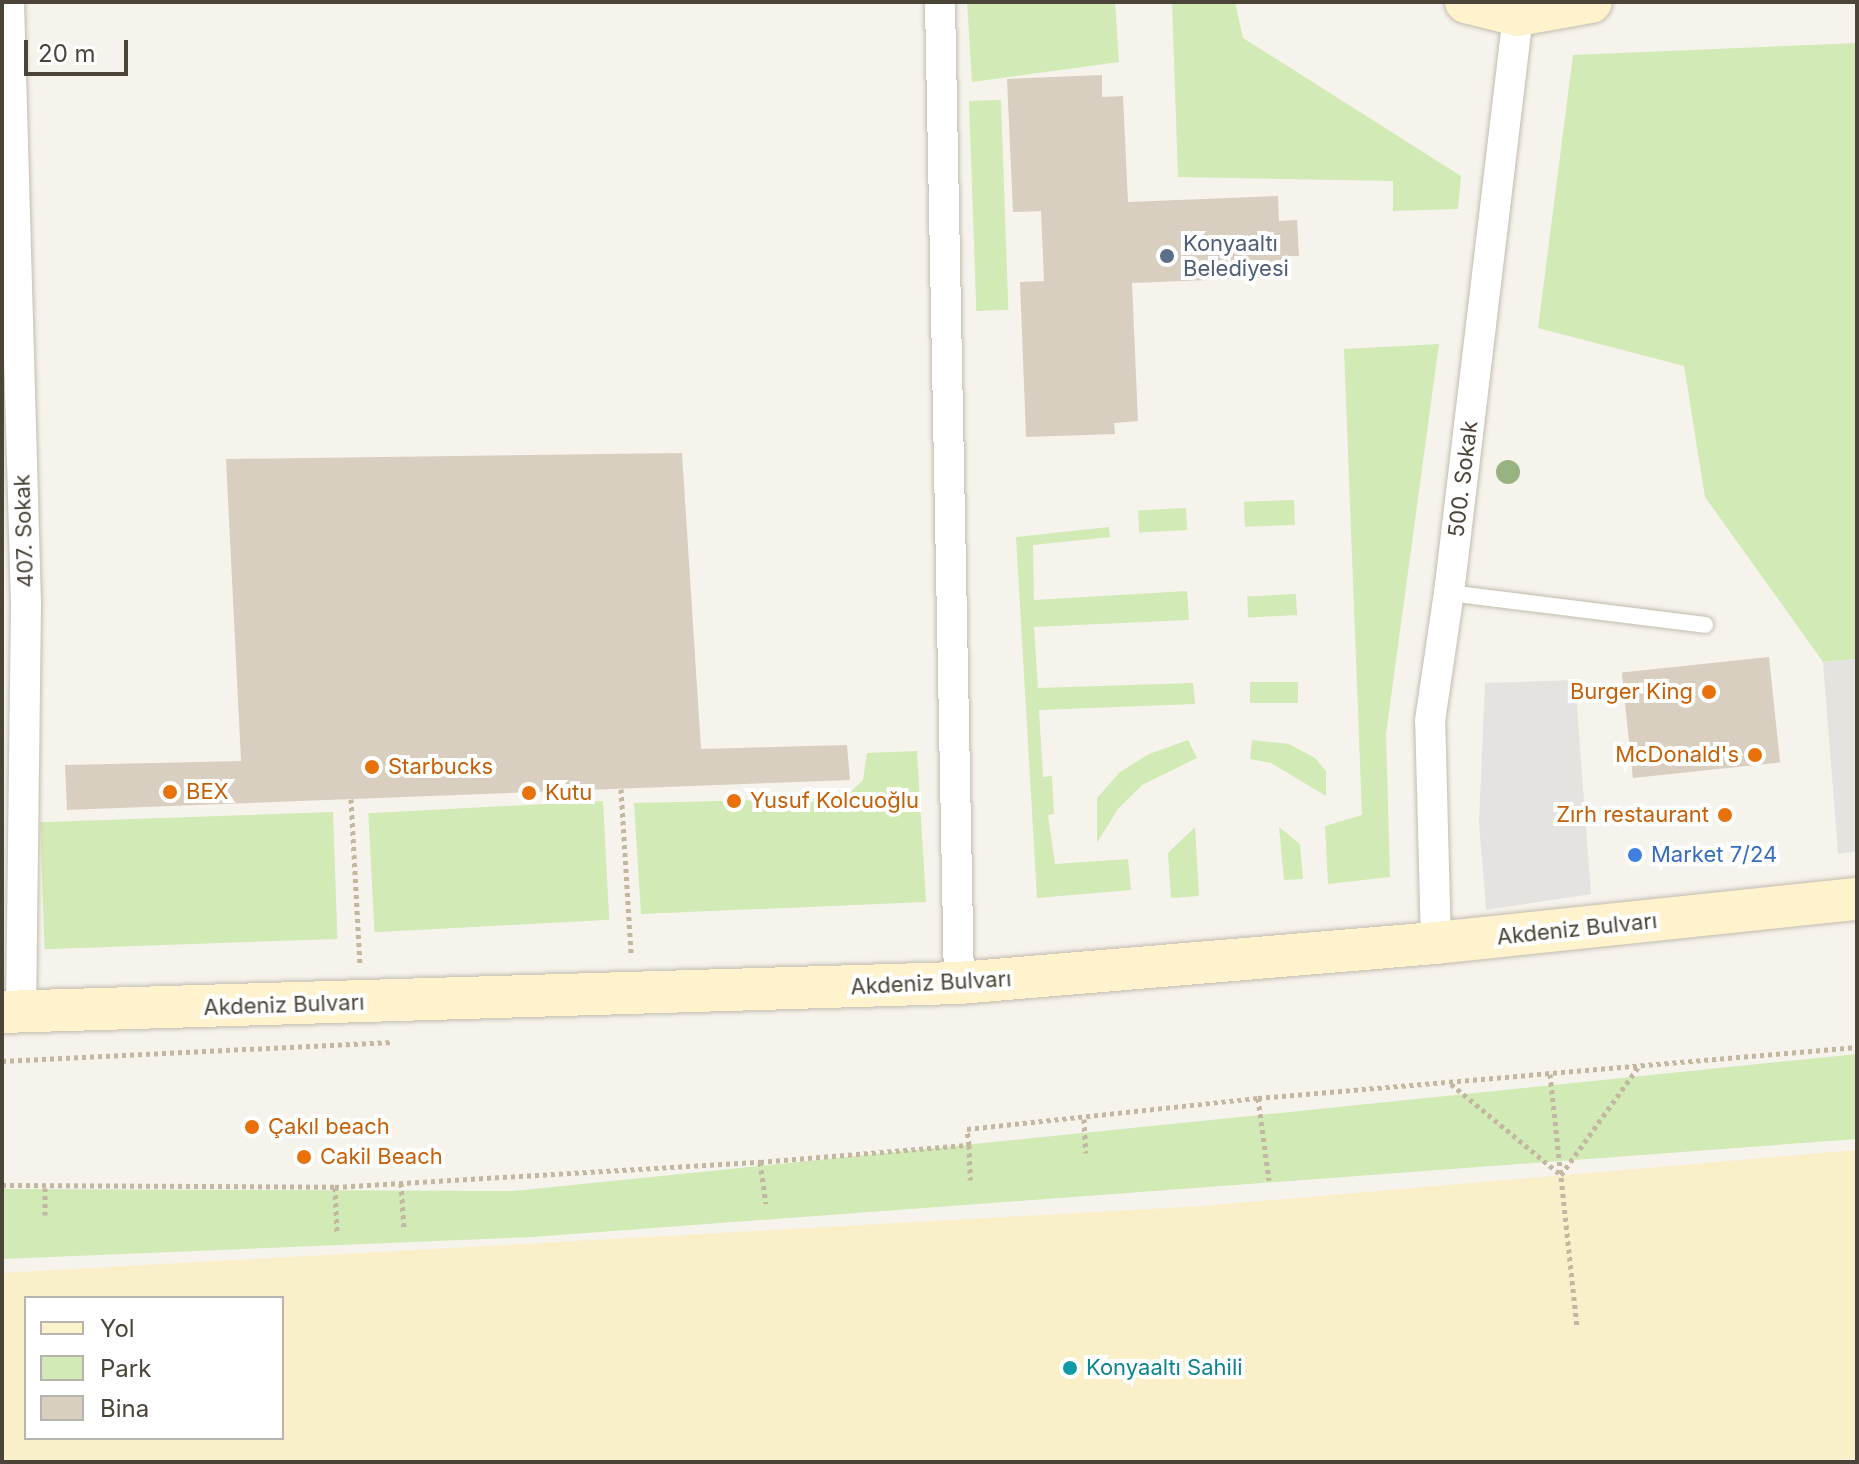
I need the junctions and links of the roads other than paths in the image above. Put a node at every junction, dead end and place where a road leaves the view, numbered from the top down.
1 (9, 2) edge
2 (940, 2) edge
3 (1466, 2) edge
4 (1591, 2) edge
5 (1518, 15) junction
6 (1449, 593) junction
7 (1705, 625) dead end
8 (1857, 899) edge
9 (1436, 943) junction
10 (959, 983) junction
11 (12, 1012) edge

1 - 11 street, 407. Sokak
2 - 10 street
3 - 5 main road
4 - 5 main road
5 - 6 street, 500. Sokak
6 - 7 lane
6 - 9 street, 500. Sokak
8 - 9 main road, Akdeniz Bulvarı
9 - 10 main road, Akdeniz Bulvarı
10 - 11 main road, Akdeniz Bulvarı

